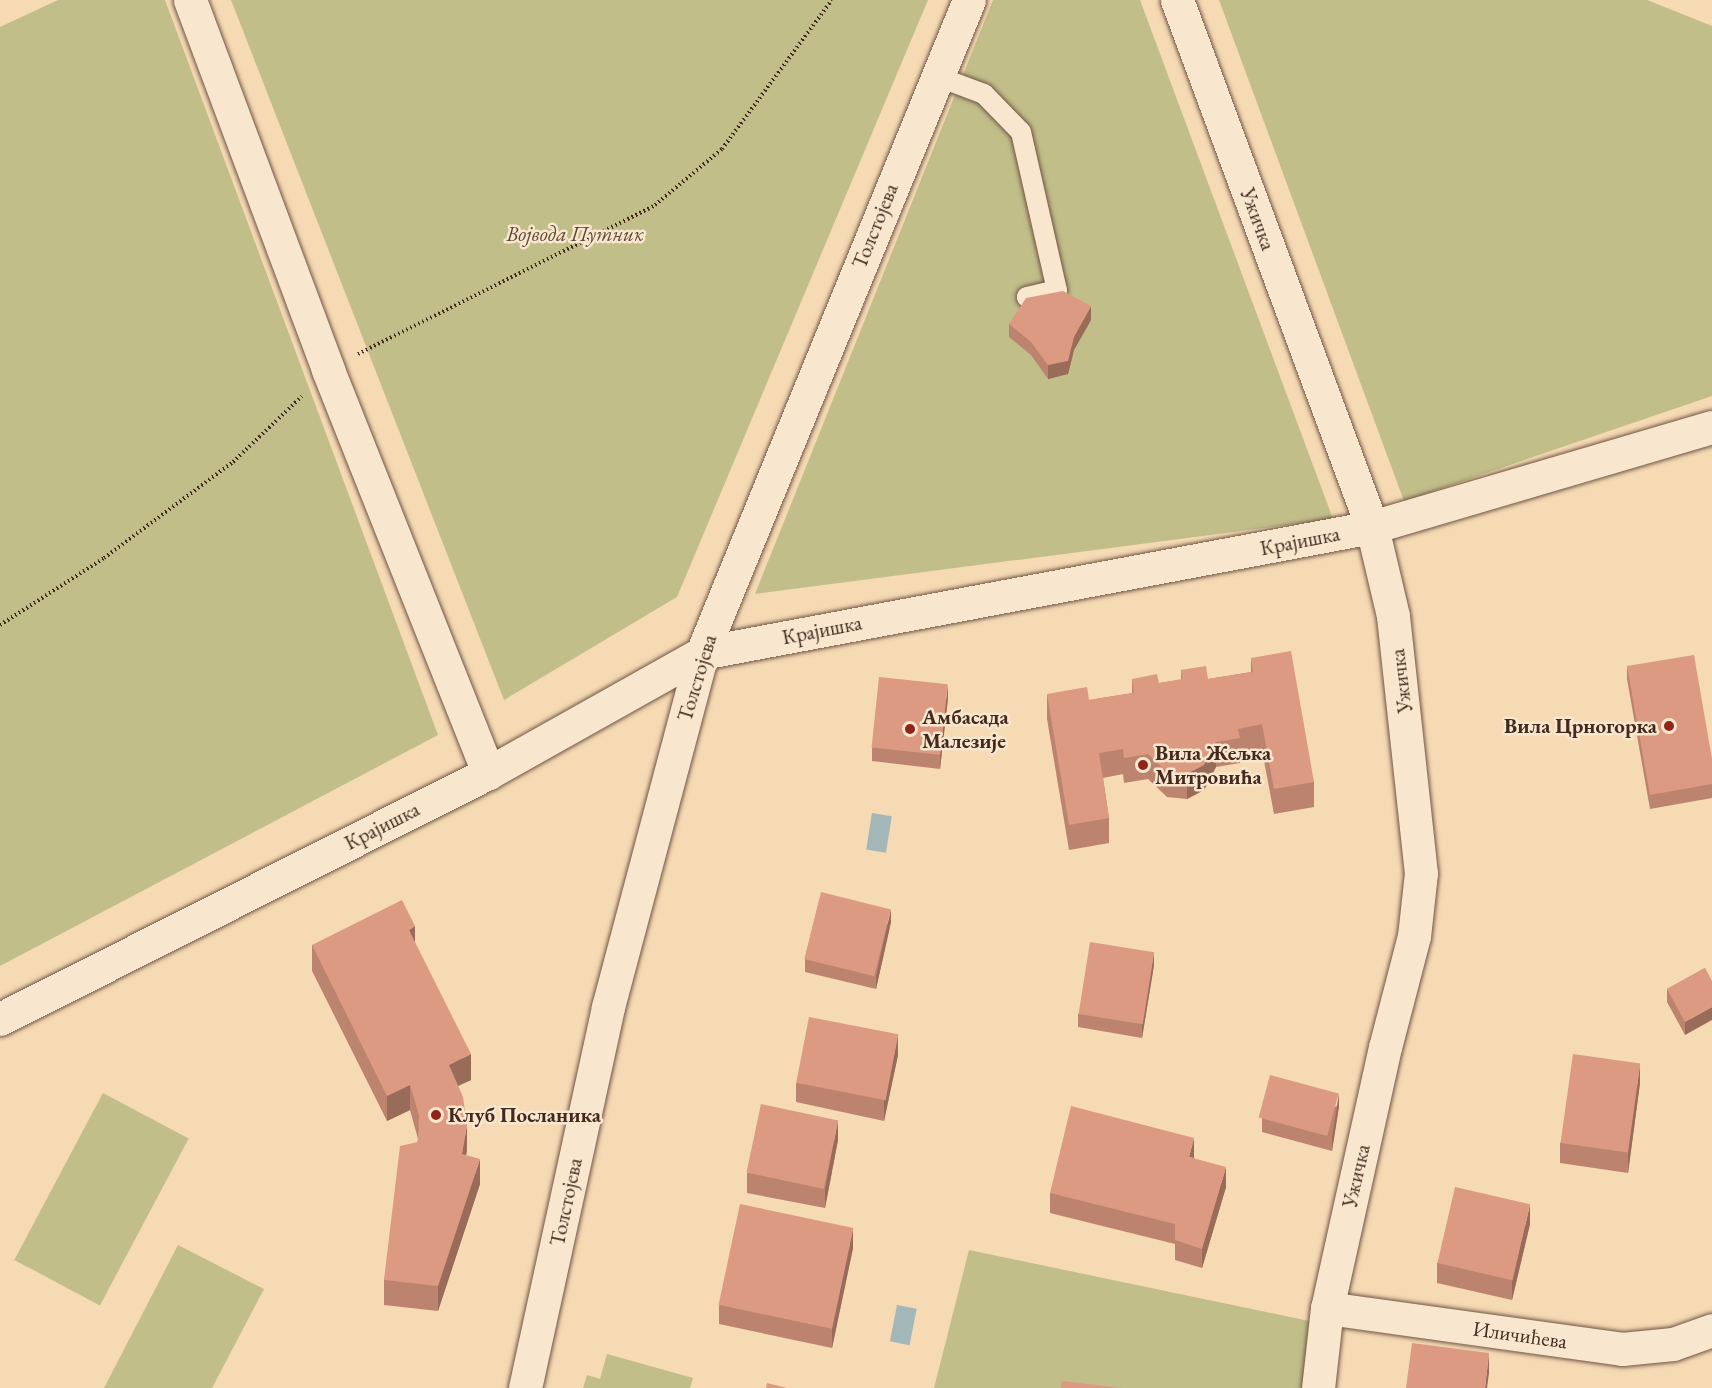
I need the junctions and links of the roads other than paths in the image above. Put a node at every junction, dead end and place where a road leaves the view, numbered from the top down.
1 (190, 0) edge
2 (969, 0) edge
3 (1177, 0) edge
4 (936, 76) junction
5 (1027, 297) edge
6 (1712, 427) edge
7 (1372, 527) junction
8 (702, 652) junction
9 (488, 773) junction
10 (0, 1019) edge
11 (1327, 1308) junction
12 (1712, 1330) edge
13 (525, 1388) edge
14 (1318, 1388) edge

1 - 9 street
2 - 4 street, Толстојева
3 - 7 street, Ужичка
4 - 5 lane
4 - 8 street, Толстојева
6 - 7 street, Крајишка
7 - 8 street, Крајишка
7 - 11 street, Ужичка
8 - 9 street, Крајишка
8 - 13 street, Толстојева
9 - 10 street, Крајишка
11 - 12 street, Иличићева
11 - 14 street, Ужичка

